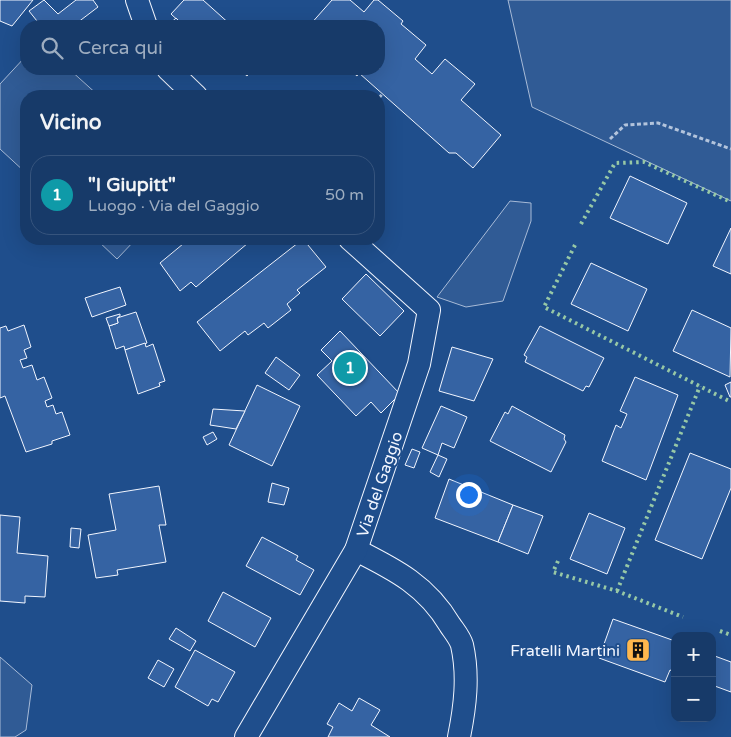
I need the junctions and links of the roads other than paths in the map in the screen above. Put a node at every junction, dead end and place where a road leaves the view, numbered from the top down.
1 (137, 0) edge
2 (144, 20) edge
3 (174, 75) edge
4 (190, 90) edge
5 (357, 245) edge
6 (356, 550) junction
7 (246, 737) edge
8 (459, 737) edge

1 - 2 street
3 - 4 street
5 - 6 street, Via del Gaggio
6 - 7 street, Via del Gaggio
6 - 8 street

